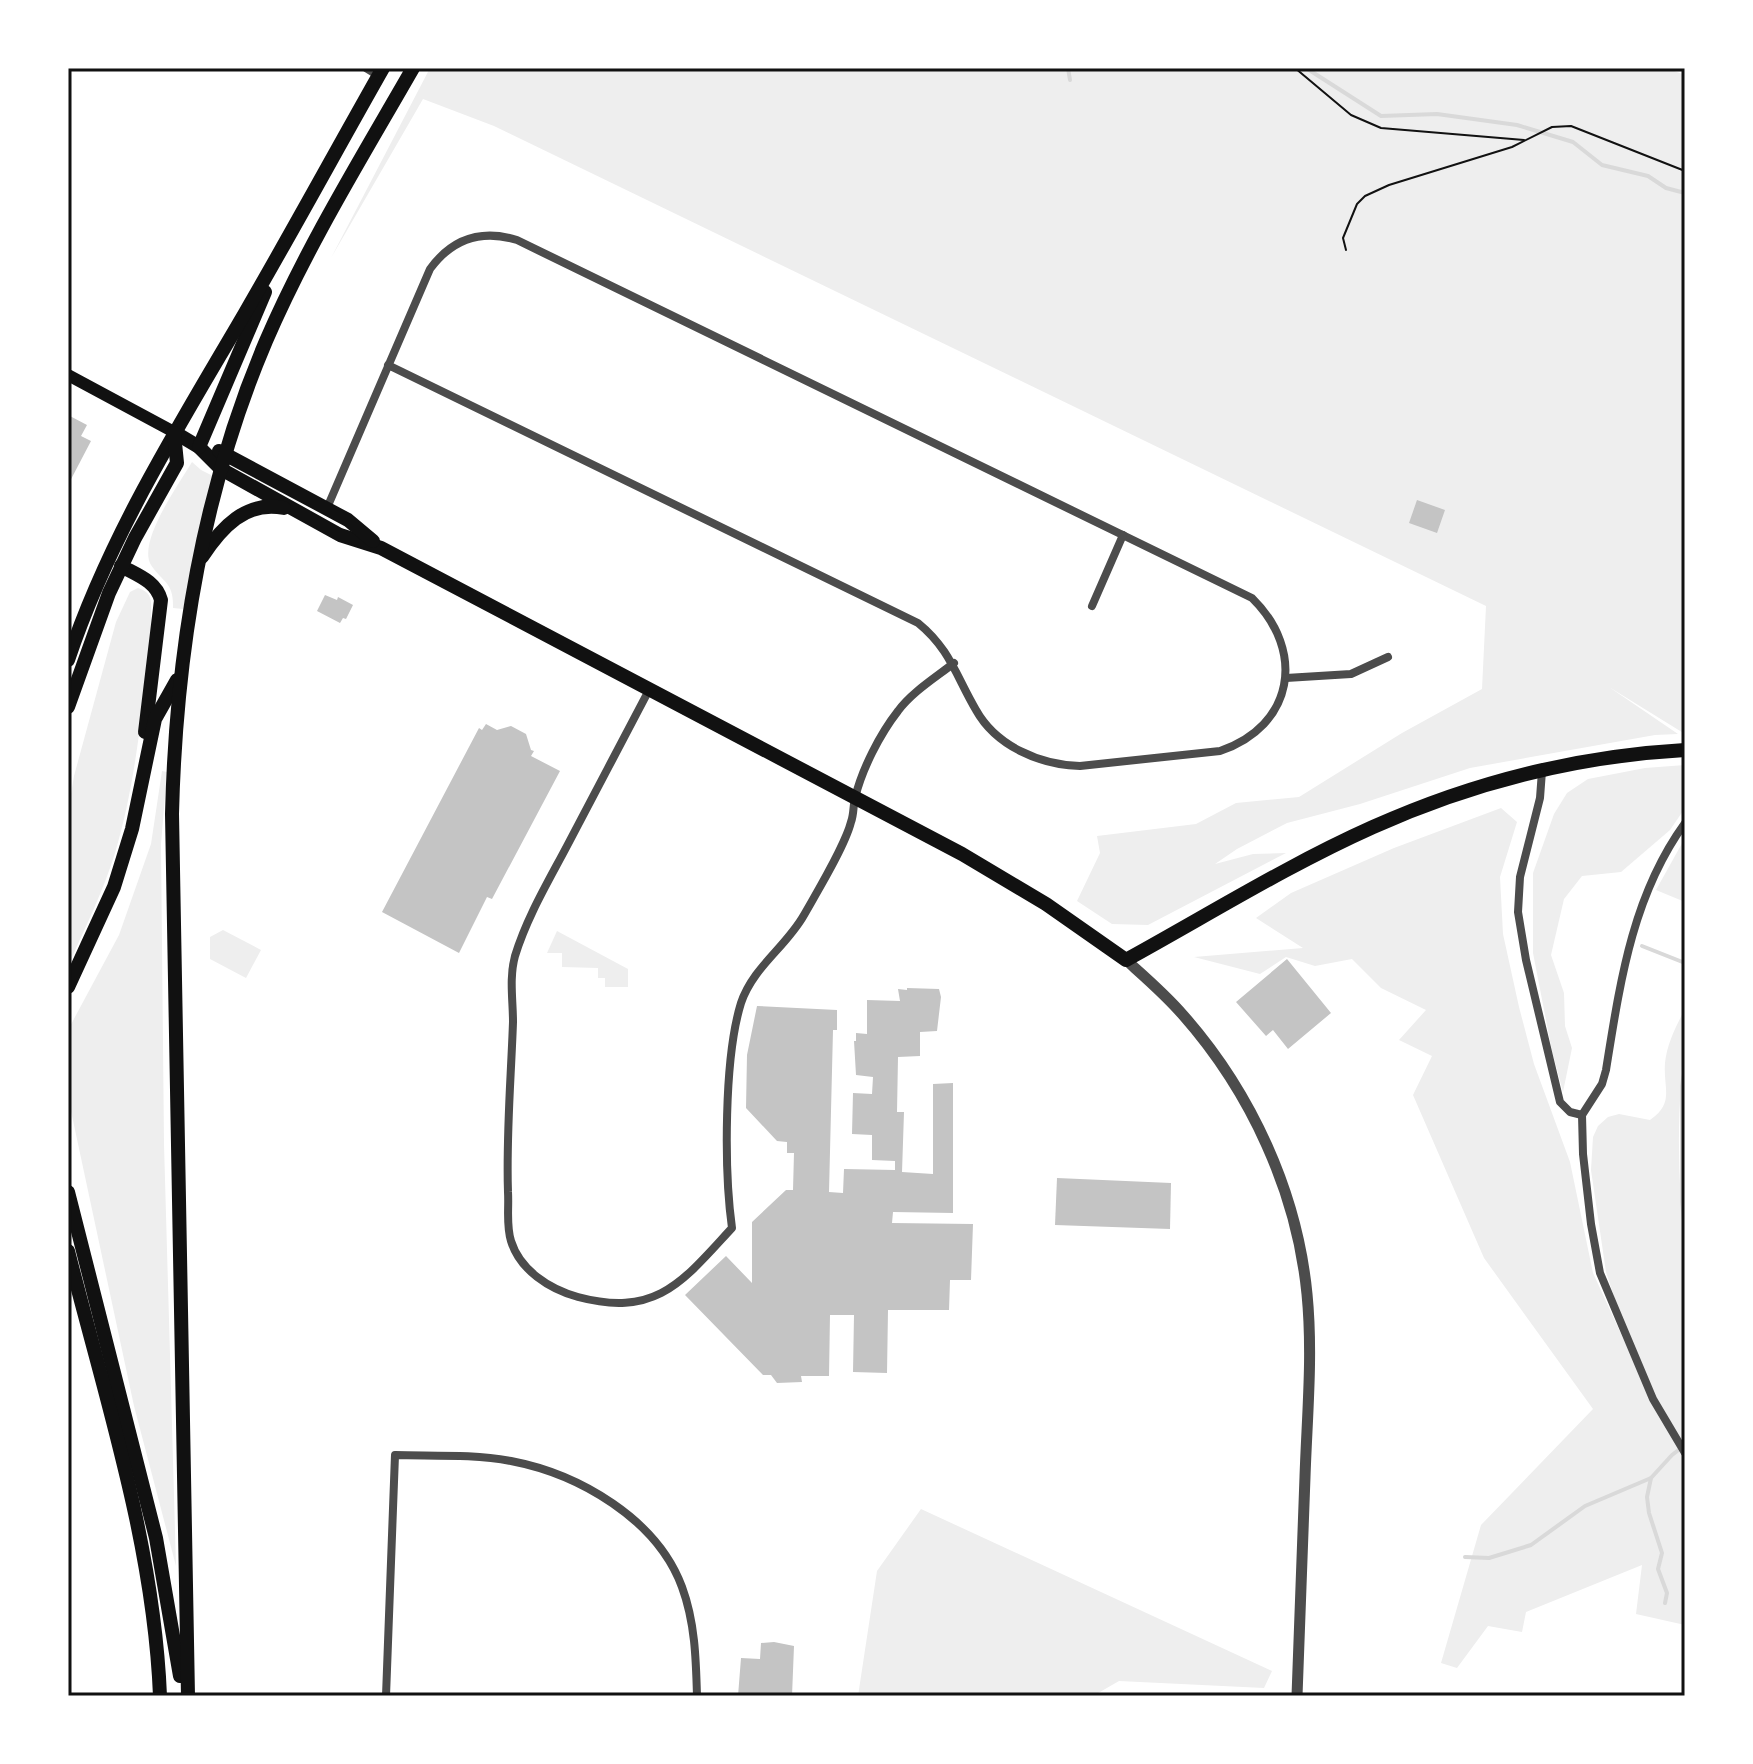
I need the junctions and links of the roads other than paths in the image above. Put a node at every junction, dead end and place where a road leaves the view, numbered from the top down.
1 (413, 68) edge
2 (376, 71) edge
3 (289, 237) junction
4 (388, 365) junction
5 (68, 375) edge
6 (174, 432) junction
7 (199, 447) junction
8 (225, 453) junction
9 (221, 469) junction
10 (327, 508) junction
11 (295, 510) junction
12 (1123, 535) junction
13 (113, 545) junction
14 (381, 548) junction
15 (197, 564) junction
16 (121, 566) junction
17 (1092, 606) dead end
18 (68, 632) edge
19 (1388, 657) dead end
20 (68, 660) edge
21 (954, 663) junction
22 (180, 676) junction
23 (1286, 678) junction
24 (649, 690) junction
25 (68, 707) edge
26 (1685, 750) edge
27 (1542, 771) junction
28 (140, 793) junction
29 (855, 798) junction
30 (1685, 823) edge
31 (1126, 960) junction
32 (68, 987) edge
33 (1582, 1115) junction
34 (68, 1192) edge
35 (68, 1251) edge
36 (1685, 1453) edge
37 (160, 1696) edge
38 (186, 1696) edge
39 (386, 1696) edge
40 (697, 1696) edge
41 (1297, 1696) edge

1 - 8 main road
2 - 3 main road
3 - 6 main road
3 - 7 main road
4 - 10 street
4 - 12 street
4 - 21 street
5 - 6 main road
6 - 7 main road
6 - 13 main road
6 - 16 main road
7 - 8 main road
7 - 9 main road
8 - 9 main road
8 - 10 main road
9 - 11 main road
9 - 15 main road
10 - 14 main road
11 - 14 main road
11 - 15 main road
12 - 17 street
12 - 23 street
13 - 18 main road
13 - 20 main road
14 - 24 main road
15 - 22 main road
16 - 25 main road
16 - 28 main road
19 - 23 street
21 - 23 street
21 - 29 street
22 - 28 main road
22 - 38 main road
24 - 29 main road
24 - 29 street
26 - 27 main road
27 - 31 main road
27 - 33 street
28 - 32 main road
29 - 31 main road
30 - 33 street
31 - 41 street
33 - 36 street
34 - 38 main road
35 - 37 main road
39 - 40 street

